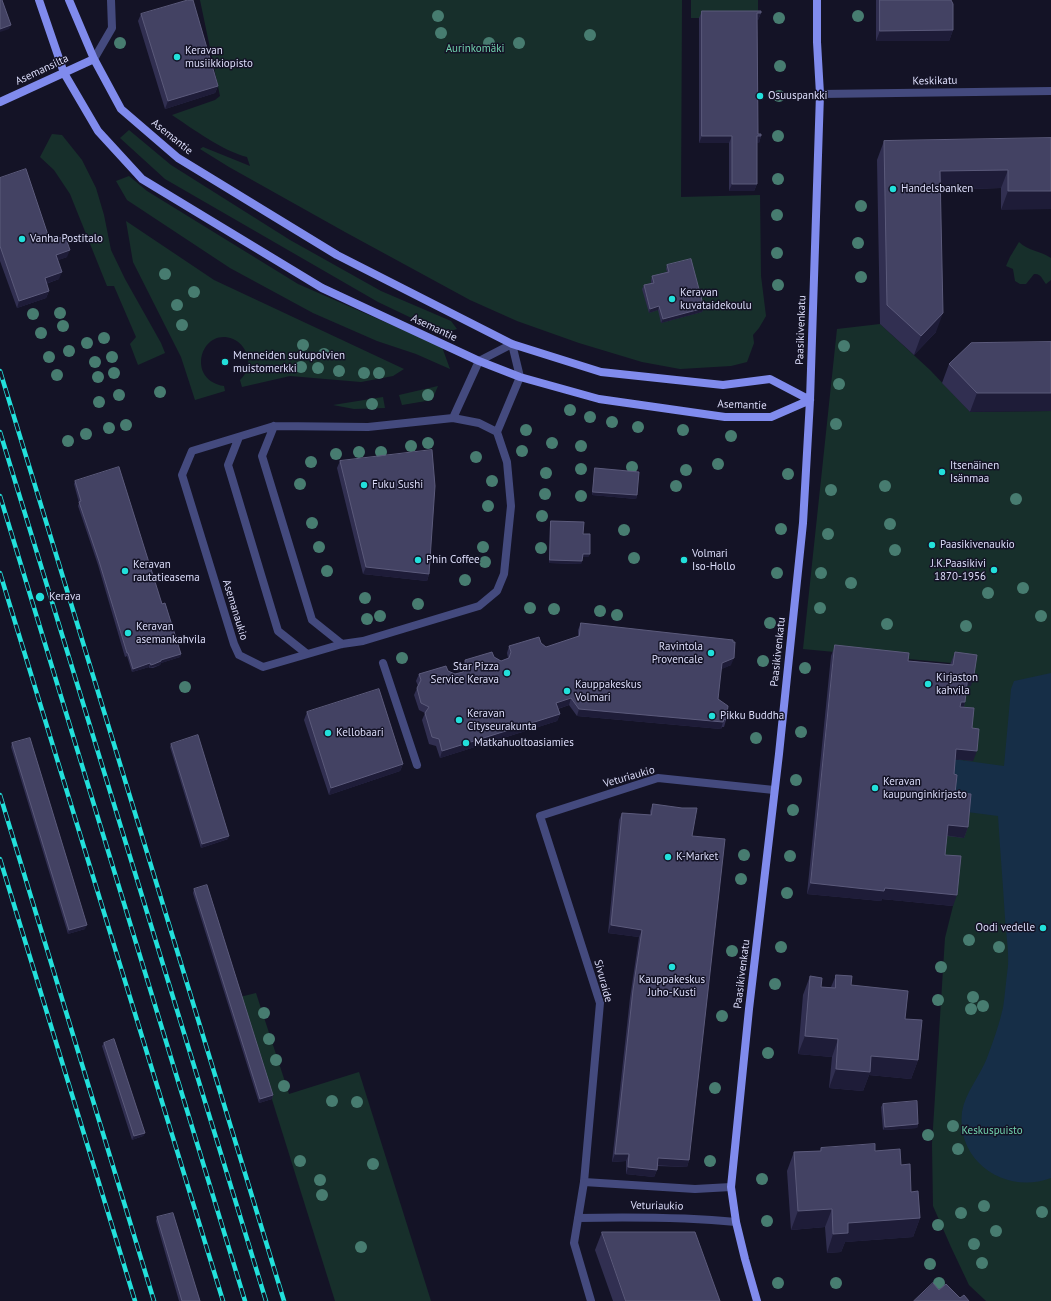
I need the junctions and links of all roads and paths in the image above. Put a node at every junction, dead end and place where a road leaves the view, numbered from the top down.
1 (39, 0) edge
2 (69, 0) edge
3 (111, 0) edge
4 (817, 0) edge
5 (94, 59) junction
6 (64, 73) junction
7 (1051, 91) edge
8 (820, 94) junction
9 (0, 102) edge
10 (512, 344) junction
11 (479, 361) junction
12 (520, 377) junction
13 (810, 400) junction
14 (453, 418) junction
15 (274, 426) junction
16 (497, 432) junction
17 (240, 437) junction
18 (342, 644) junction
19 (307, 654) junction
20 (383, 663) dead end
21 (417, 765) dead end
22 (774, 790) junction
23 (540, 816) joint
24 (584, 1182) junction
25 (731, 1187) junction
26 (578, 1218) junction
27 (736, 1222) junction
28 (591, 1301) edge
29 (757, 1301) edge

1 - 6 street, Asemantie
2 - 5 street, Asemantie
3 - 5 street
4 - 8 street, Paasikivenkatu
5 - 6 street, Asemansilta
5 - 10 street, Asemantie
6 - 9 street, Asemansilta
6 - 11 street, Asemantie
7 - 8 street, Keskikatu
8 - 13 street, Paasikivenkatu
10 - 11 street
10 - 12 street
10 - 13 street, Asemantie
11 - 12 street, Asemantie
11 - 14 street
12 - 13 street, Asemantie
12 - 16 street
13 - 22 street, Paasikivenkatu
14 - 15 street, Asemanaukio
14 - 16 street, Asemanaukio
15 - 17 street, Asemanaukio
15 - 18 street
16 - 18 street, Asemanaukio
17 - 19 street
17 - 19 street, Asemanaukio
18 - 19 street, Asemanaukio
20 - 21 street
22 - 23 street, Veturiaukio
22 - 25 street, Paasikivenkatu
23 - 24 street, Sivuraide
24 - 25 street, Veturiaukio
24 - 26 street, Sivuraide
25 - 27 street, Paasikivenkatu
26 - 27 street, Veturiaukio
26 - 28 street, Sivuraide
27 - 29 street, Paasikivenkatu

